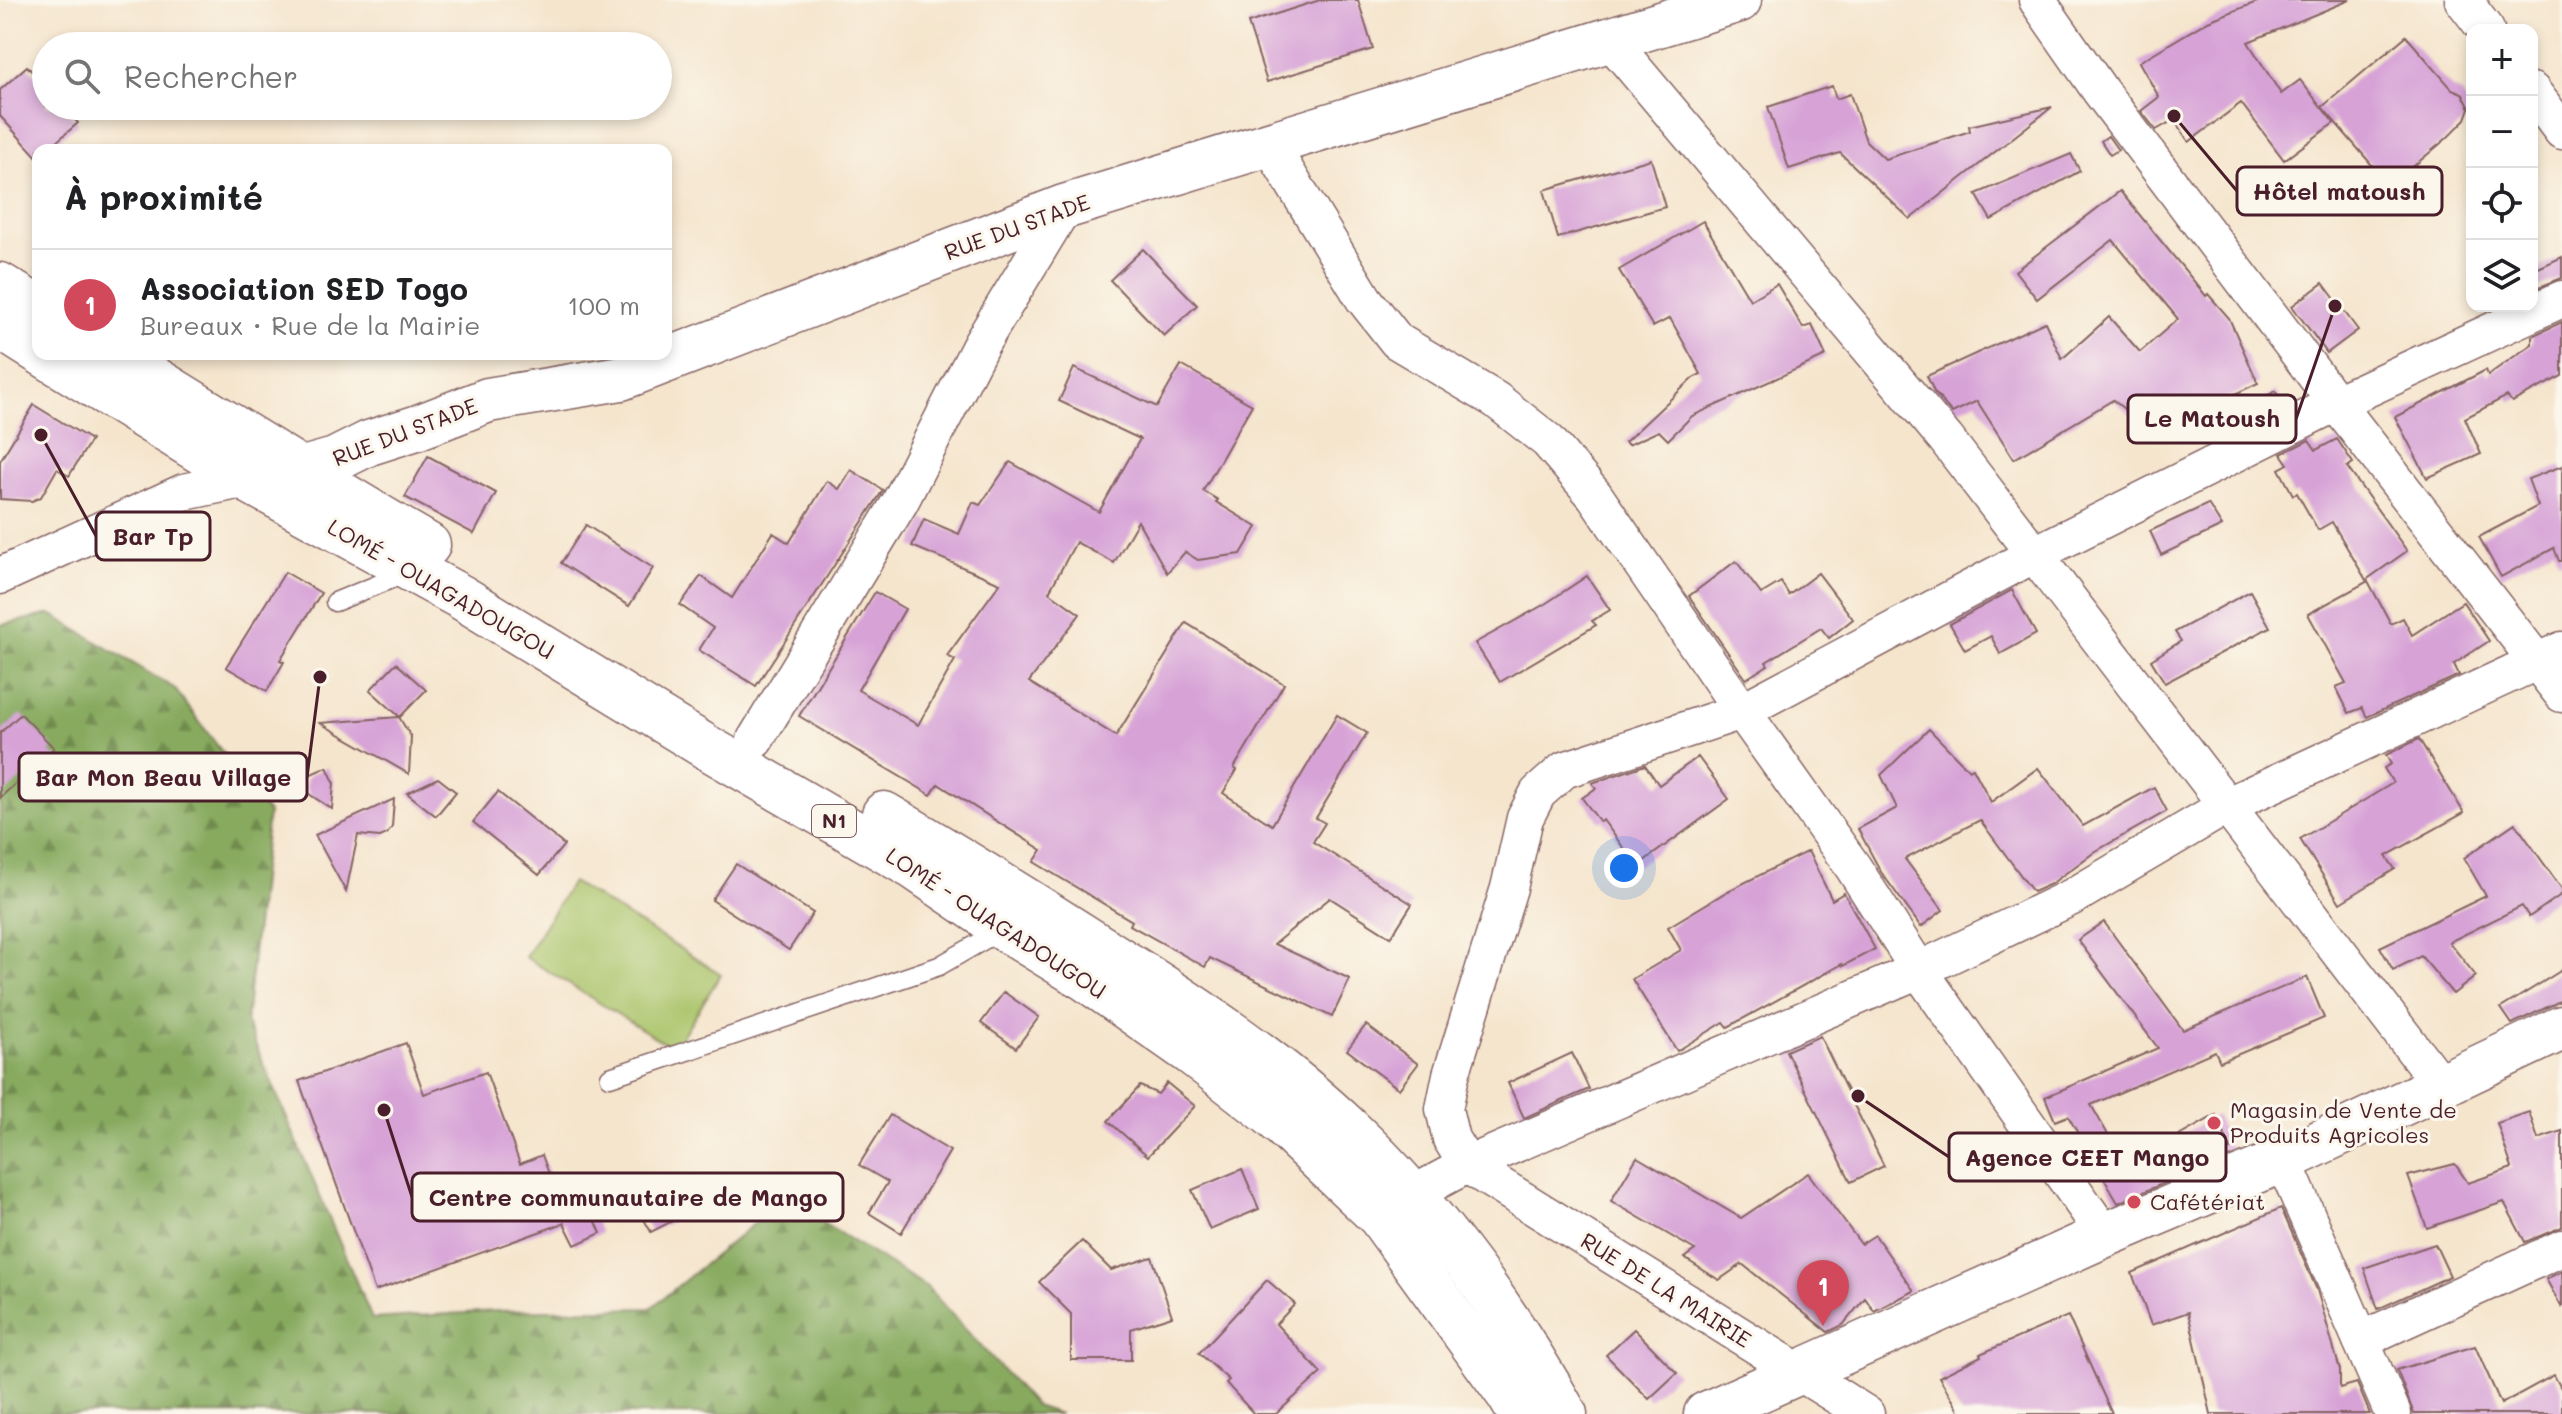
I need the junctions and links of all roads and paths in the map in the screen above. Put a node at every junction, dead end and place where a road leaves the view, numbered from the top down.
1 (1739, 0) edge
2 (2037, 0) edge
3 (2463, 0) edge
4 (2481, 24) edge
5 (1610, 40) junction
6 (2536, 96) edge
7 (2562, 131) edge
8 (1270, 145) junction
9 (1064, 207) junction
10 (0, 285) edge
11 (2562, 299) edge
12 (32, 304) edge
13 (0, 327) edge
14 (32, 347) edge
15 (672, 358) edge
16 (53, 360) edge
17 (124, 360) edge
18 (668, 360) edge
19 (2336, 403) junction
20 (303, 469) junction
21 (245, 479) junction
22 (2033, 555) junction
23 (427, 561) junction
24 (0, 576) edge
25 (335, 602) dead end
26 (2549, 656) edge
27 (2562, 694) edge
28 (1742, 711) junction
29 (755, 740) junction
30 (2228, 805) junction
31 (1017, 916) junction
32 (1919, 970) junction
33 (2562, 1028) edge
34 (610, 1077) dead end
35 (2440, 1084) junction
36 (2283, 1160) junction
37 (1467, 1165) junction
38 (1396, 1206) junction
39 (2105, 1235) junction
40 (2562, 1248) edge
41 (2361, 1340) junction
42 (1799, 1373) junction
43 (1520, 1414) edge
44 (1565, 1414) edge
45 (1706, 1414) edge
46 (1866, 1414) edge
47 (2393, 1414) edge

1 - 5 main road, RUE DU STADE
2 - 19 street
3 - 4 street
5 - 8 main road, RUE DU STADE
5 - 22 street
6 - 7 street
8 - 9 main road, RUE DU STADE
8 - 28 street
9 - 15 main road, RUE DU STADE
9 - 29 street
10 - 12 main road
11 - 19 street
13 - 14 main road
16 - 21 main road, LOMÉ - OUAGADOUGOU / N1
17 - 20 main road, LOMÉ - OUAGADOUGOU / N1
18 - 20 main road, RUE DU STADE
19 - 22 street
19 - 26 street
20 - 21 street
20 - 23 main road, LOMÉ - OUAGADOUGOU / N1
21 - 23 main road, LOMÉ - OUAGADOUGOU / N1
21 - 24 street
22 - 28 street
22 - 30 street
23 - 25 lane
23 - 29 main road, LOMÉ - OUAGADOUGOU / N1
23 - 31 main road, LOMÉ - OUAGADOUGOU / N1
26 - 27 street
26 - 30 street
28 - 32 street
28 - 37 street
29 - 31 main road, LOMÉ - OUAGADOUGOU / N1
30 - 32 street
30 - 35 street
31 - 34 lane
31 - 38 main road, LOMÉ - OUAGADOUGOU / N1
32 - 37 street
32 - 39 street
33 - 35 main road
35 - 36 main road
36 - 39 main road
36 - 41 street
37 - 38 street
37 - 42 street, RUE DE LA MAIRIE
38 - 43 main road, LOMÉ - OUAGADOUGOU / N1
38 - 44 main road, LOMÉ - OUAGADOUGOU / N1
39 - 42 main road
40 - 41 street
41 - 47 street
42 - 45 main road
42 - 46 street, RUE DE LA MAIRIE

